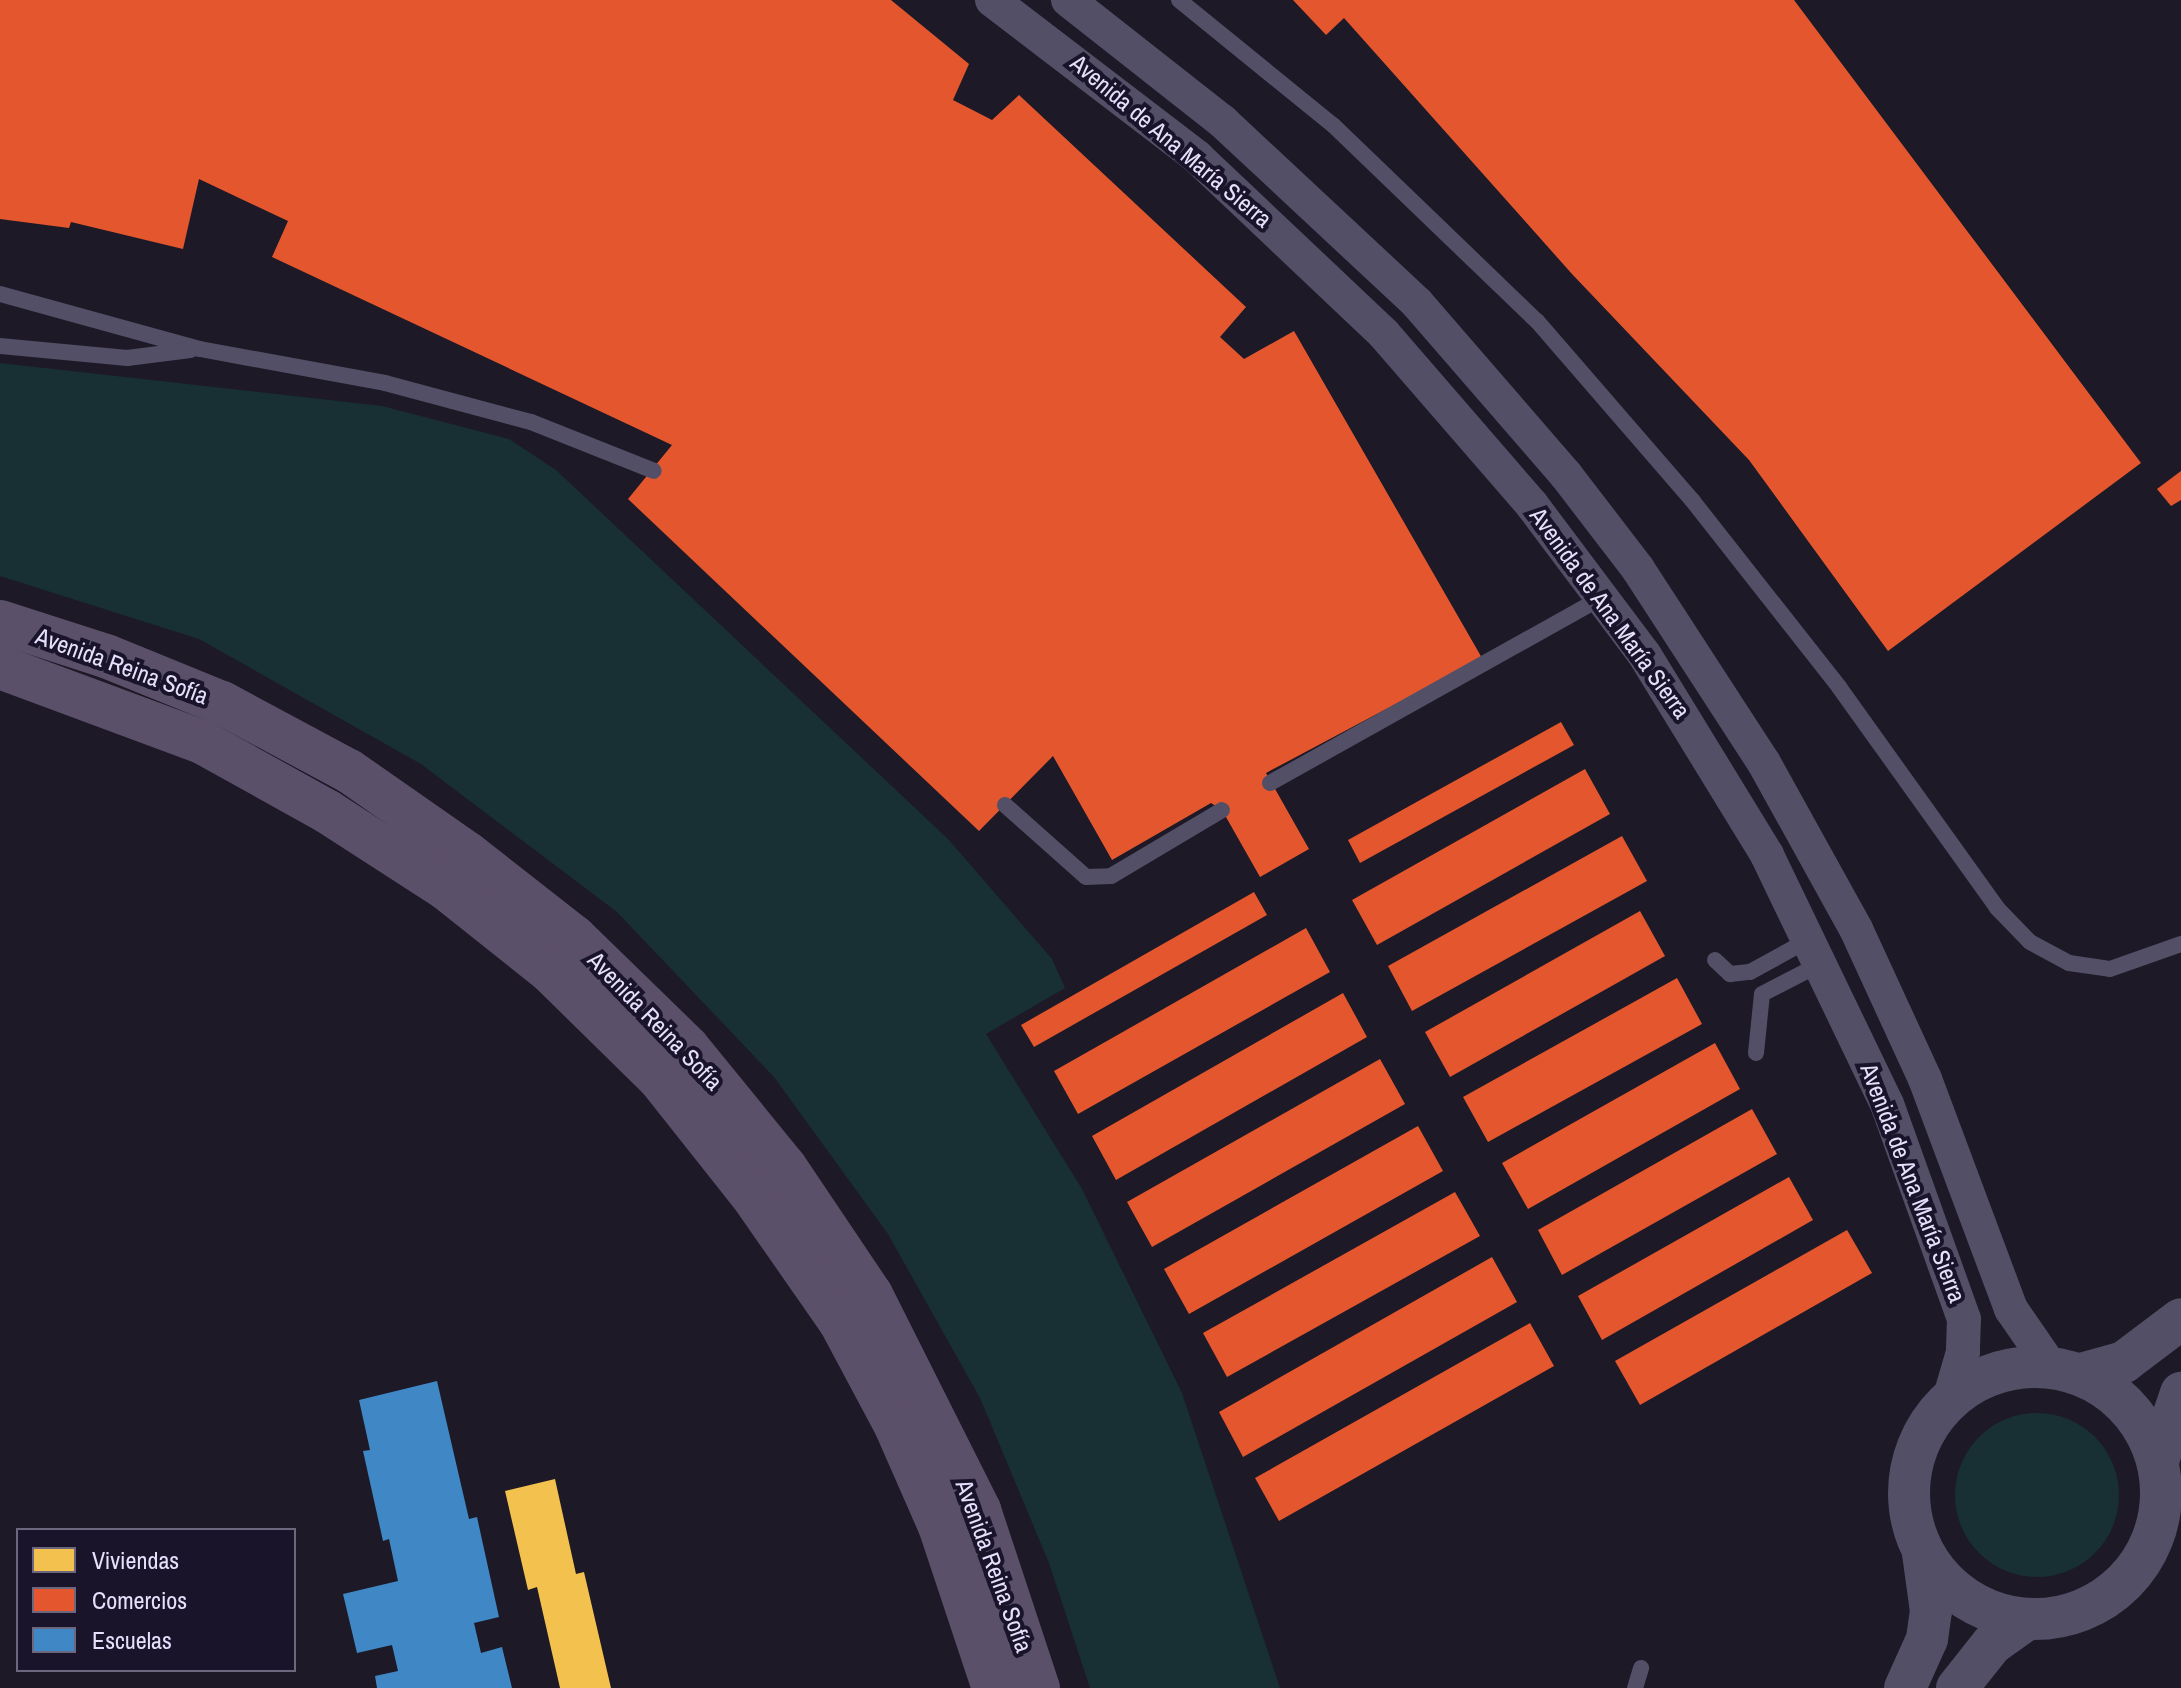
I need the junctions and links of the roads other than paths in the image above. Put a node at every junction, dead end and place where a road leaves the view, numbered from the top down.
1 (992, 0) edge
2 (1068, 0) edge
3 (1179, 0) edge
4 (0, 294) edge
5 (0, 346) edge
6 (200, 349) junction
7 (654, 471) dead end
8 (1603, 597) junction
9 (0, 622) edge
10 (0, 667) edge
11 (1270, 783) dead end
12 (1005, 805) dead end
13 (1222, 810) dead end
14 (2181, 944) edge
15 (1817, 950) junction
16 (1715, 960) dead end
17 (1756, 1053) dead end
18 (2181, 1319) edge
19 (2066, 1371) junction
20 (2181, 1393) edge
21 (1949, 1400) junction
22 (2158, 1461) junction
23 (1923, 1553) junction
24 (2026, 1620) junction
25 (1641, 1668) dead end
26 (994, 1688) edge
27 (1038, 1688) edge
28 (1635, 1688) edge
29 (1905, 1688) edge
30 (1957, 1688) edge

1 - 8 street, Avenida de Ana María Sierra
2 - 19 street, Avenida de Ana María Sierra
3 - 14 lane
4 - 6 lane
5 - 6 lane
6 - 7 lane
8 - 11 lane
8 - 15 street, Avenida de Ana María Sierra
9 - 27 main road, Avenida Reina Sofía
10 - 26 main road, Avenida Reina Sofía
12 - 13 lane
15 - 16 lane
15 - 17 lane
15 - 21 street, Avenida de Ana María Sierra
18 - 19 street
19 - 21 street
19 - 22 street
20 - 22 street
21 - 23 street
22 - 24 street
23 - 24 street
23 - 29 street
24 - 30 street
25 - 28 lane

